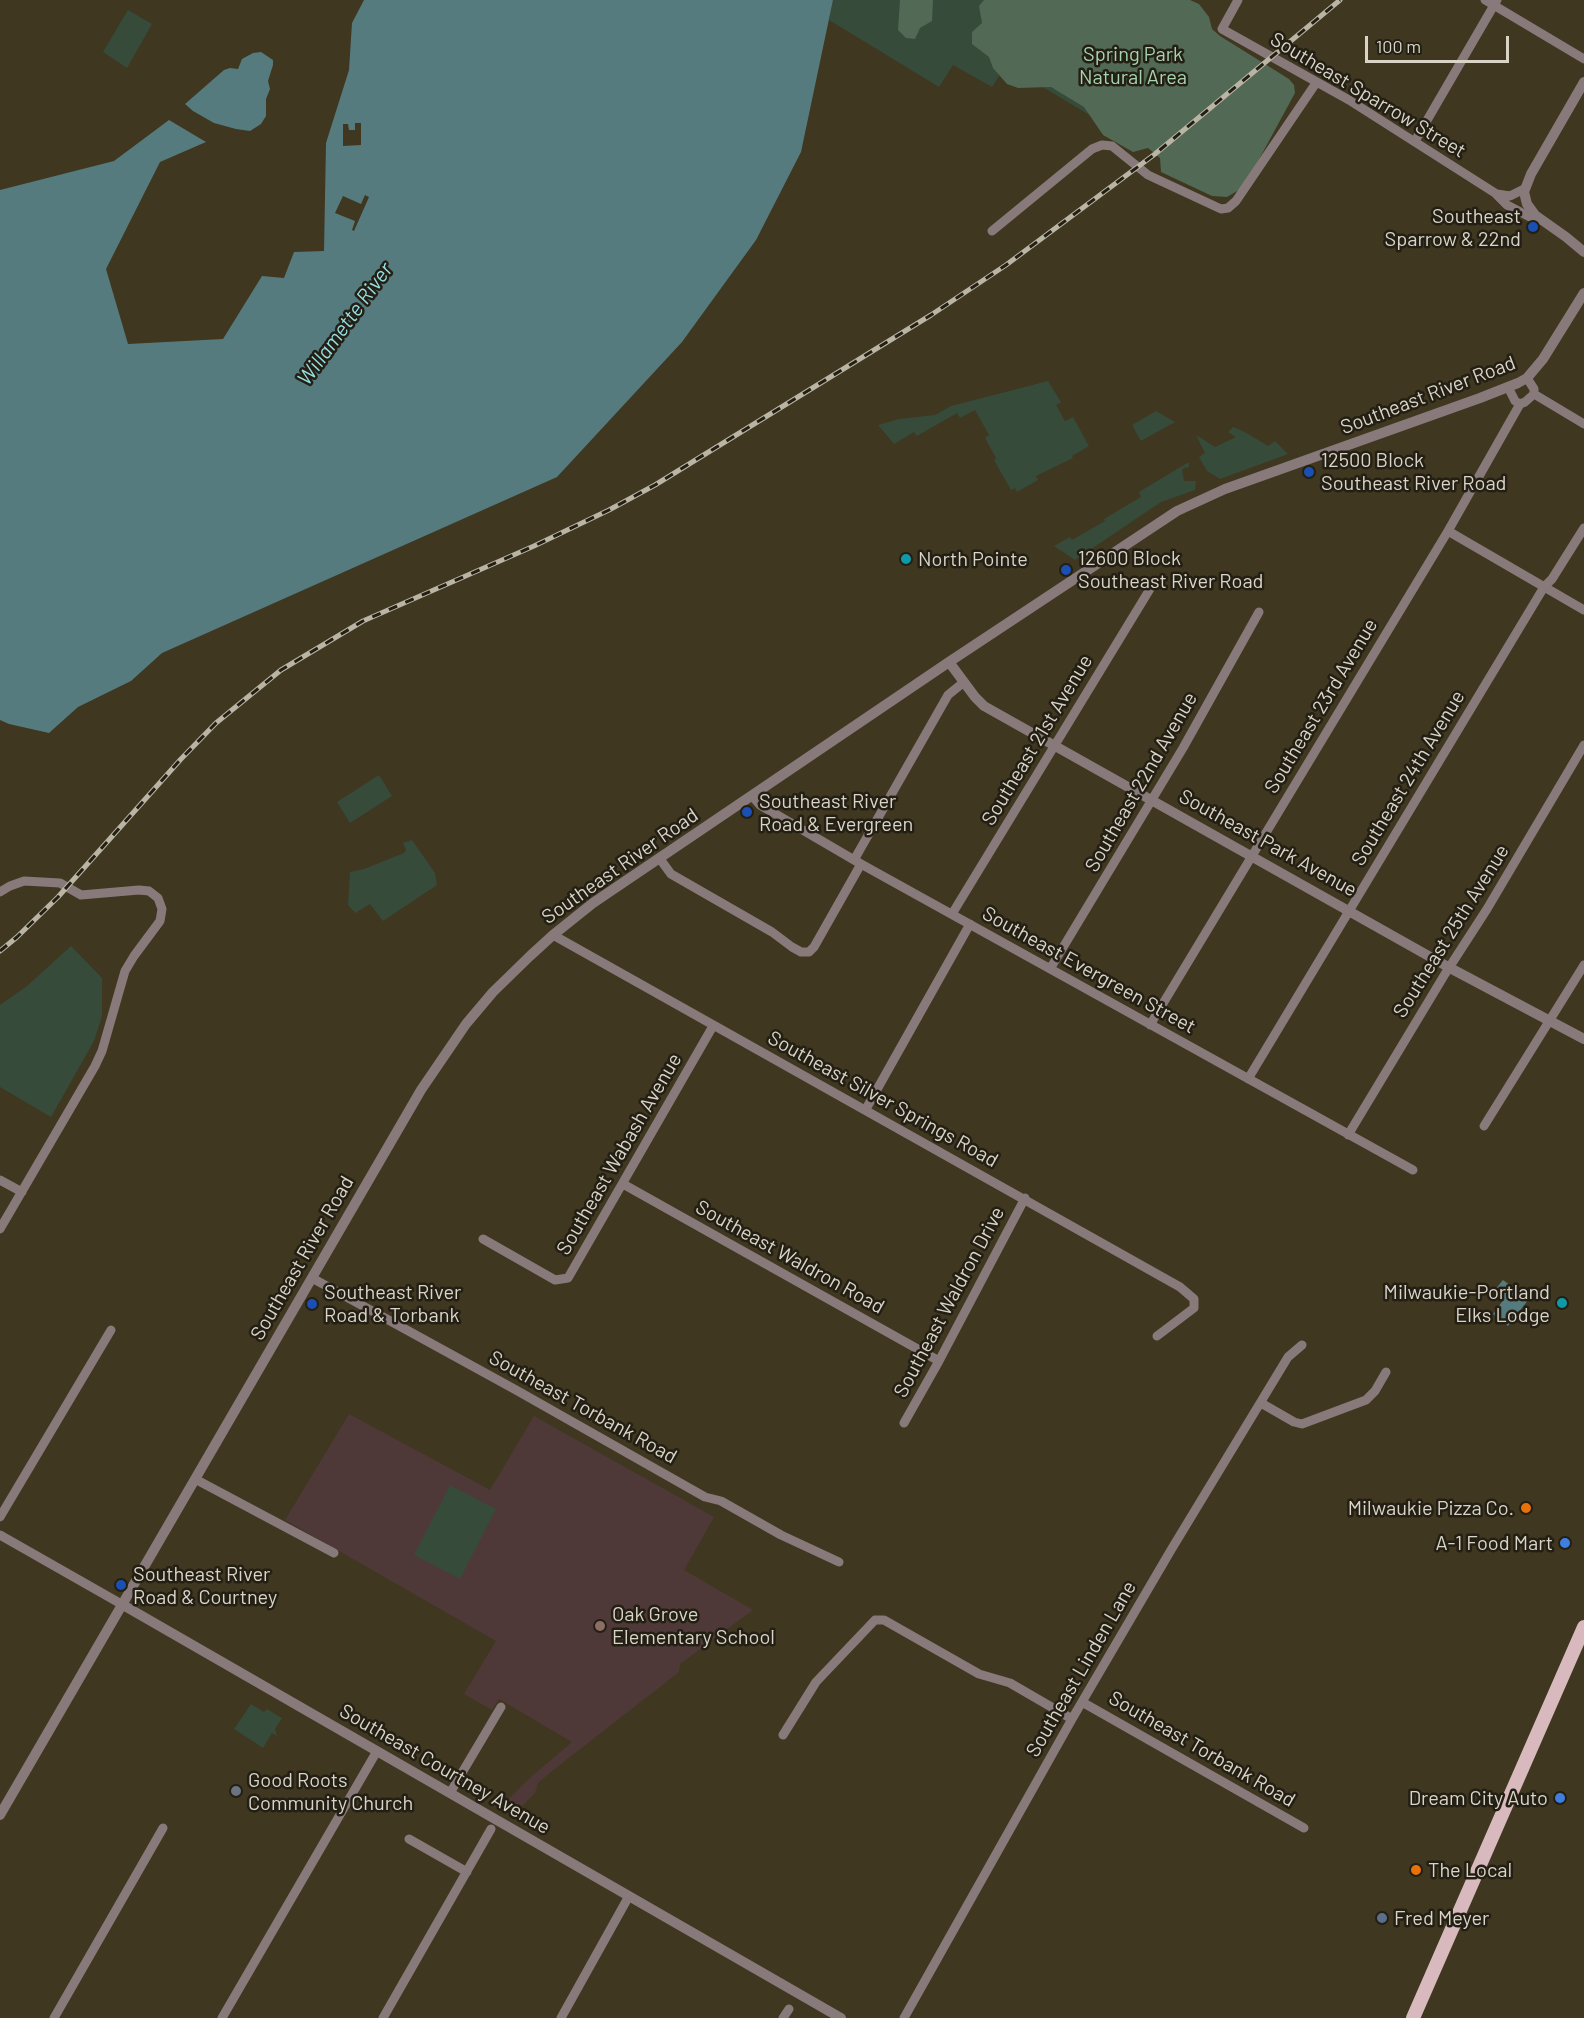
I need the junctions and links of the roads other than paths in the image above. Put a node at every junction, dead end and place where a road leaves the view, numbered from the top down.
1 (1238, 0) edge
2 (1492, 2) edge
3 (1584, 59) edge
4 (1316, 82) junction
5 (1584, 82) edge
6 (1415, 141) junction
7 (1524, 189) junction
8 (1495, 193) junction
9 (1540, 220) junction
10 (992, 231) dead end
11 (1566, 237) junction
12 (1584, 244) edge
13 (1584, 252) edge
14 (1584, 293) edge
15 (1527, 378) junction
16 (1508, 387) junction
17 (1534, 393) junction
18 (1520, 404) junction
19 (1584, 424) edge
20 (1584, 528) edge
21 (1448, 531) junction
22 (1153, 584) dead end
23 (1544, 587) junction
24 (1584, 610) edge
25 (1259, 612) dead end
26 (950, 662) junction
27 (964, 682) junction
28 (1055, 745) junction
29 (1584, 746) edge
30 (752, 796) junction
31 (1153, 799) junction
32 (1252, 855) junction
33 (660, 859) junction
34 (858, 862) junction
35 (0, 892) edge
36 (1350, 910) junction
37 (952, 914) junction
38 (970, 924) junction
39 (553, 935) junction
40 (1584, 965) edge
41 (1450, 968) junction
42 (1050, 969) junction
43 (1550, 1021) junction
44 (1150, 1025) junction
45 (713, 1026) junction
46 (1584, 1039) edge
47 (1248, 1079) junction
48 (866, 1109) junction
49 (1484, 1126) dead end
50 (1348, 1135) junction
51 (1413, 1170) dead end
52 (0, 1180) edge
53 (623, 1185) junction
54 (22, 1192) junction
55 (1025, 1198) junction
56 (0, 1229) edge
57 (483, 1239) dead end
58 (312, 1278) junction
59 (111, 1330) dead end
60 (1157, 1336) dead end
61 (1302, 1345) dead end
62 (939, 1361) junction
63 (1386, 1372) dead end
64 (1261, 1403) junction
65 (904, 1423) dead end
66 (195, 1479) junction
67 (0, 1517) edge
68 (0, 1535) edge
69 (334, 1553) dead end
70 (839, 1562) dead end
71 (123, 1605) junction
72 (1584, 1627) edge
73 (1082, 1702) junction
74 (501, 1707) dead end
75 (1072, 1719) junction
76 (783, 1735) dead end
77 (377, 1751) junction
78 (450, 1793) junction
79 (0, 1815) edge
80 (494, 1824) junction
81 (163, 1828) dead end
82 (1304, 1828) dead end
83 (409, 1839) dead end
84 (467, 1872) junction
85 (630, 1896) junction
86 (789, 2009) dead end
87 (54, 2018) edge
88 (222, 2018) edge
89 (383, 2018) edge
90 (561, 2018) edge
91 (783, 2018) edge
92 (841, 2018) edge
93 (904, 2018) edge
94 (1413, 2018) edge

1 - 4 street, Southeast Sparrow Street
2 - 3 street
2 - 6 street
4 - 6 street, Southeast Sparrow Street
4 - 10 street
5 - 7 street
6 - 8 street, Southeast Sparrow Street
7 - 8 street
7 - 9 street, Southeast Sparrow Street
8 - 9 street, Southeast Sparrow Street
9 - 11 street, Southeast Sparrow Street
11 - 12 street
11 - 13 street, Southeast Sparrow Street
14 - 15 street, Southeast River Road
15 - 16 street, Southeast River Road
15 - 17 street
16 - 18 street
16 - 26 street, Southeast River Road
17 - 18 street
17 - 19 street
18 - 21 street, Southeast 23rd Avenue
20 - 23 street, Southeast 24th Avenue
21 - 23 street
21 - 32 street, Southeast 23rd Avenue
22 - 28 street, Southeast 21st Avenue
23 - 24 street
23 - 36 street, Southeast 24th Avenue
25 - 31 street, Southeast 22nd Avenue
26 - 27 street, Southeast Park Avenue
26 - 30 street, Southeast River Road
27 - 28 street, Southeast Park Avenue
27 - 34 street
28 - 31 street, Southeast Park Avenue
28 - 37 street, Southeast 21st Avenue
29 - 41 street, Southeast 25th Avenue
30 - 33 street, Southeast River Road
30 - 34 street, Southeast Evergreen Street
31 - 32 street, Southeast Park Avenue
31 - 42 street, Southeast 22nd Avenue
32 - 36 street, Southeast Park Avenue
32 - 44 street, Southeast 23rd Avenue
33 - 34 street
33 - 39 street, Southeast River Road
34 - 37 street, Southeast Evergreen Street
35 - 54 street
36 - 41 street, Southeast Park Avenue
36 - 47 street, Southeast 24th Avenue
37 - 38 street, Southeast Evergreen Street
38 - 42 street, Southeast Evergreen Street
38 - 48 street
39 - 45 street, Southeast Silver Springs Road
39 - 58 street, Southeast River Road
40 - 43 street
41 - 43 street, Southeast Park Avenue
41 - 50 street, Southeast 25th Avenue
42 - 44 street, Southeast Evergreen Street
43 - 46 street, Southeast Park Avenue
43 - 49 street
44 - 47 street, Southeast Evergreen Street
45 - 48 street, Southeast Silver Springs Road
45 - 53 street, Southeast Wabash Avenue
47 - 50 street, Southeast Evergreen Street
48 - 55 street, Southeast Silver Springs Road
50 - 51 street, Southeast Evergreen Street
52 - 54 street
53 - 57 street, Southeast Wabash Avenue
53 - 62 street, Southeast Waldron Road
54 - 56 street
55 - 60 street, Southeast Silver Springs Road
55 - 62 street, Southeast Waldron Drive
58 - 66 street, Southeast River Road
58 - 70 street, Southeast Torbank Road
59 - 67 street
61 - 64 street, Southeast Linden Lane
62 - 65 street, Southeast Waldron Drive
63 - 64 street
64 - 73 street, Southeast Linden Lane
66 - 69 street
66 - 71 street, Southeast River Road
68 - 71 street, Southeast Courtney Avenue
71 - 77 street, Southeast Courtney Avenue
71 - 79 street, Southeast River Road
72 - 94 main road
73 - 75 street, Southeast Linden Lane
73 - 82 street, Southeast Torbank Road
74 - 78 street
75 - 76 street
75 - 93 street, Southeast Linden Lane
77 - 78 street, Southeast Courtney Avenue
77 - 88 street
78 - 80 street, Southeast Courtney Avenue
80 - 84 street
80 - 85 street, Southeast Courtney Avenue
81 - 87 street
83 - 84 street
84 - 89 street
85 - 90 street
85 - 92 street, Southeast Courtney Avenue
86 - 91 street

